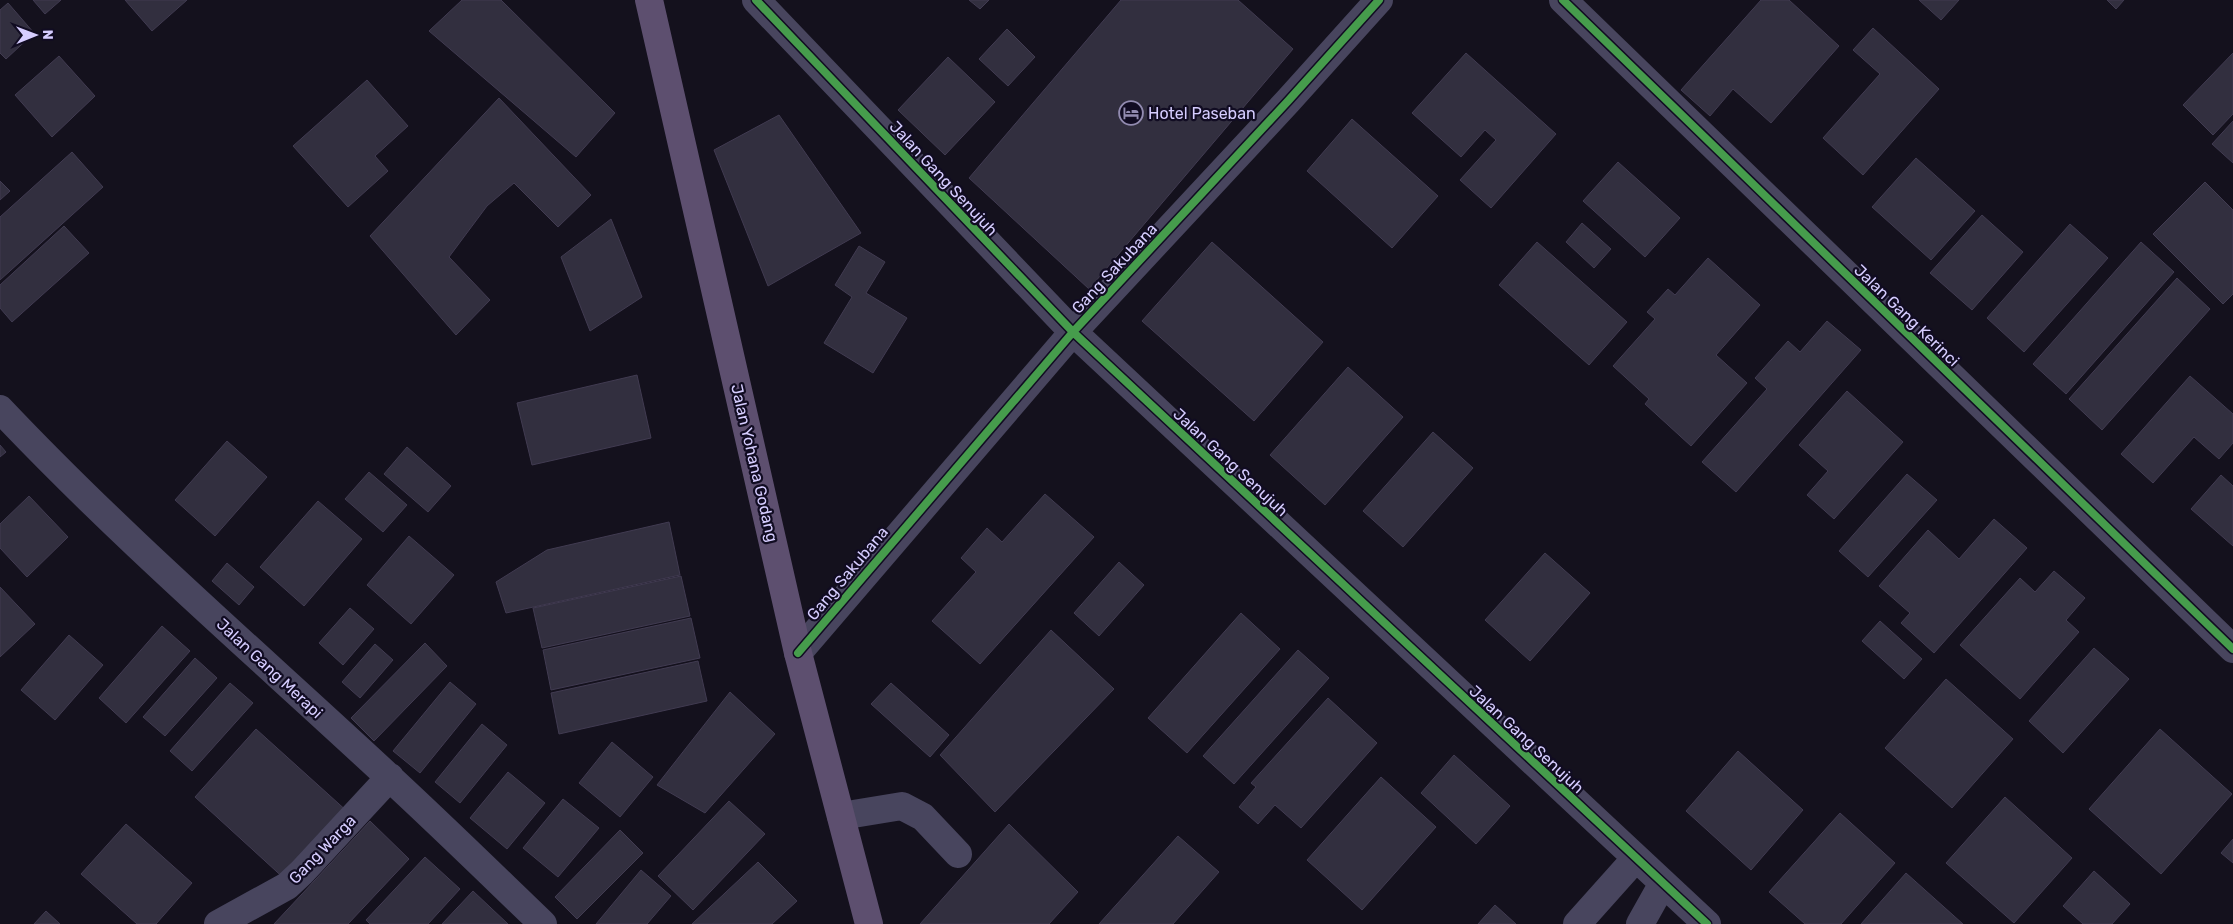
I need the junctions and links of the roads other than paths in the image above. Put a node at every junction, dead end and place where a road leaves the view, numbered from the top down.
1 (649, 0) edge
2 (756, 0) edge
3 (1379, 0) edge
4 (1563, 0) edge
5 (1073, 332) junction
6 (0, 409) edge
7 (2233, 649) edge
8 (798, 653) junction
9 (390, 777) junction
10 (841, 816) junction
11 (958, 854) dead end
12 (1636, 858) junction
13 (1663, 883) junction
14 (218, 924) edge
15 (543, 924) edge
16 (869, 924) edge
17 (1577, 924) edge
18 (1640, 924) edge
19 (1707, 924) edge

1 - 8 main road, Jalan Yohana Godang
2 - 5 street, Jalan Gang Senujuh
3 - 5 street, Gang Sakubana
4 - 7 street, Jalan Gang Kerinci
5 - 8 street, Gang Sakubana
5 - 12 street, Jalan Gang Senujuh
6 - 9 street, Jalan Gang Merapi
8 - 10 main road, Jalan Yohana Godang
9 - 14 street, Gang Warga
9 - 15 street, Jalan Gang Merapi
10 - 11 street
10 - 16 main road, Jalan Yohana Godang
12 - 13 street, Jalan Gang Senujuh
12 - 17 street
13 - 18 street
13 - 19 street, Jalan Gang Senujuh

